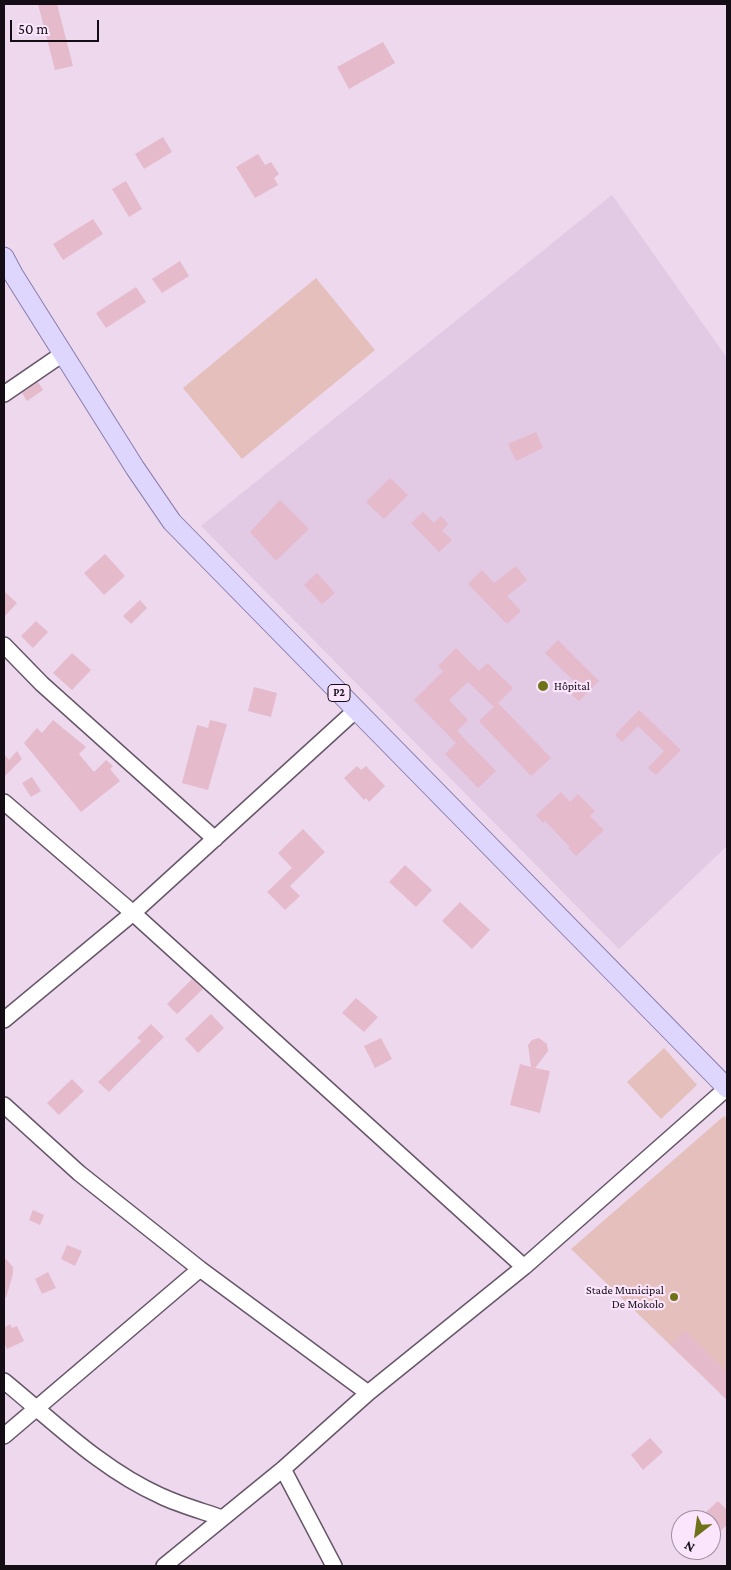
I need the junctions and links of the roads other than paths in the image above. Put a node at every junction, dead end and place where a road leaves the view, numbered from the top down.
1 (4, 257) edge
2 (64, 353) junction
3 (4, 394) edge
4 (4, 645) edge
5 (356, 710) junction
6 (4, 802) edge
7 (214, 839) junction
8 (133, 913) junction
9 (4, 1020) edge
10 (727, 1088) edge
11 (4, 1105) edge
12 (524, 1267) junction
13 (200, 1268) junction
14 (4, 1381) edge
15 (368, 1394) junction
16 (36, 1408) junction
17 (4, 1436) edge
18 (283, 1469) junction
19 (222, 1518) junction
20 (164, 1566) edge
21 (334, 1566) edge

1 - 2 main road, P2
2 - 3 street
2 - 5 main road, P2
4 - 7 street
5 - 7 street
5 - 10 main road, P2
6 - 8 street
7 - 8 street
8 - 9 street
8 - 12 street
10 - 12 street
11 - 13 street
12 - 15 street
13 - 15 street
13 - 16 street
14 - 16 street
15 - 18 street
16 - 17 street
16 - 19 street
18 - 19 street
18 - 21 street
19 - 20 street

